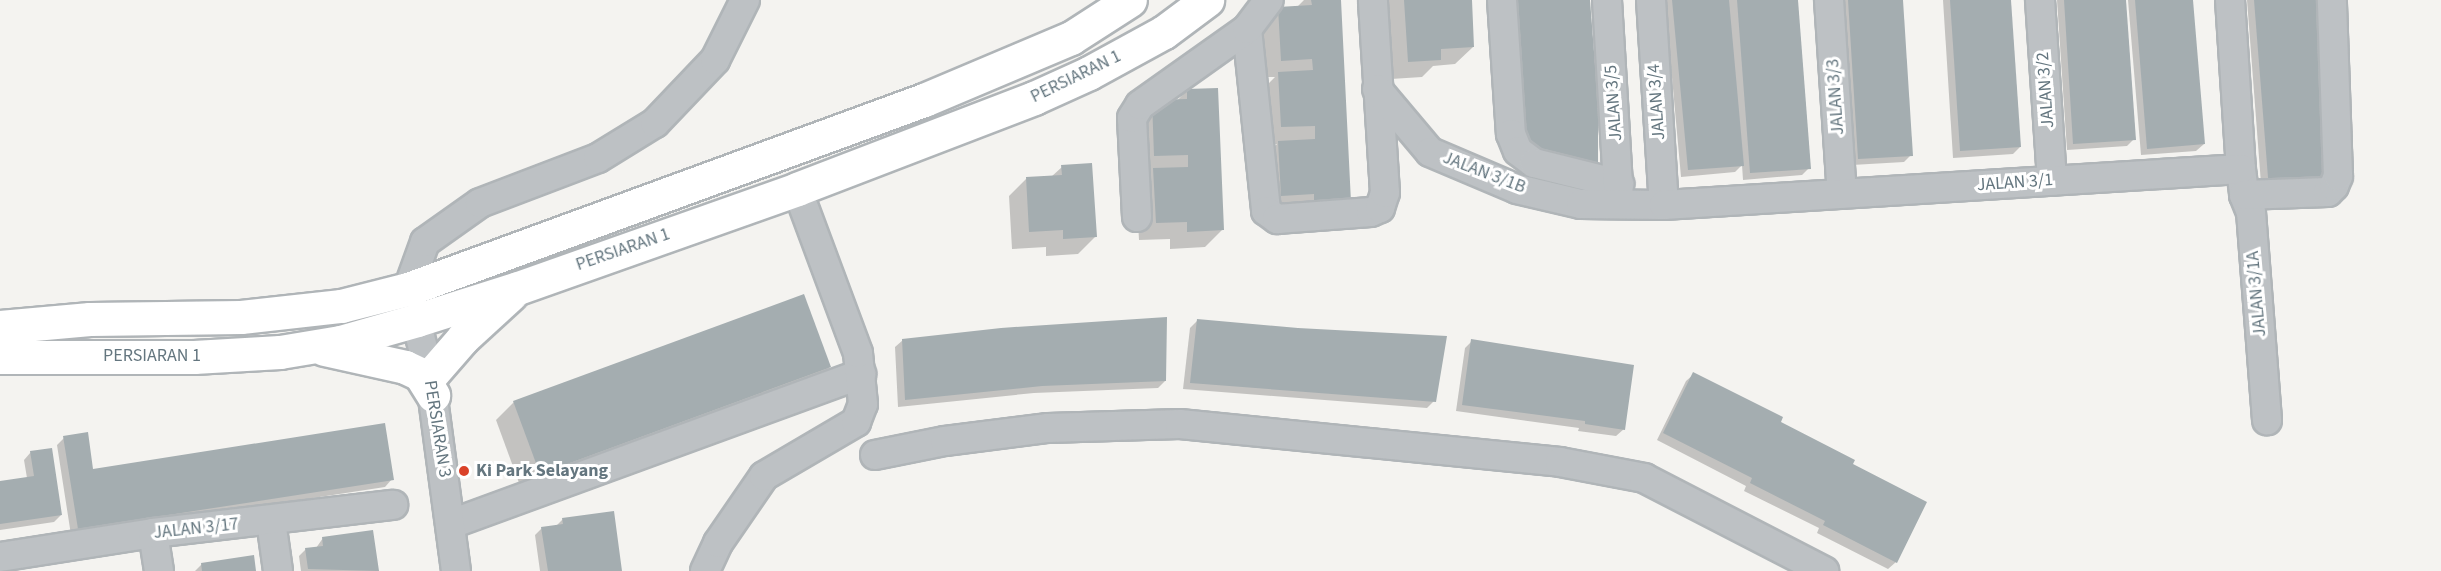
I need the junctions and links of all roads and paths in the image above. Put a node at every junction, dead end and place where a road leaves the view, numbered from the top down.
1 (744, 0) edge
2 (1207, 0) edge
3 (1269, 0) edge
4 (1373, 0) edge
5 (1502, 0) edge
6 (1607, 0) edge
7 (1651, 0) edge
8 (1829, 0) edge
9 (2040, 0) edge
10 (2230, 0) edge
11 (2332, 0) edge
12 (1124, 3) edge
13 (1247, 29) junction
14 (1377, 89) junction
15 (2052, 181) junction
16 (2242, 182) junction
17 (797, 189) junction
18 (1842, 194) junction
19 (1619, 195) junction
20 (1664, 205) junction
21 (1137, 218) dead end
22 (518, 288) junction
23 (408, 289) junction
24 (417, 320) junction
25 (0, 327) edge
26 (313, 347) junction
27 (0, 357) edge
28 (861, 374) junction
29 (431, 385) junction
30 (2267, 420) dead end
31 (874, 455) dead end
32 (393, 505) dead end
33 (271, 521) junction
34 (451, 524) junction
35 (153, 533) junction
36 (19, 561) edge
37 (159, 571) edge
38 (278, 571) edge
39 (456, 571) edge
40 (705, 571) edge
41 (1824, 571) edge

1 - 23 street
2 - 17 main road, PERSIARAN 1
3 - 13 street
4 - 14 street
5 - 19 street
6 - 19 street, JALAN 3/5
7 - 20 street, JALAN 3/4
8 - 18 street, JALAN 3/3
9 - 15 street, JALAN 3/2
10 - 16 street
11 - 16 street, JALAN 3/1
12 - 23 main road, PERSIARAN 1
13 - 14 street
13 - 21 street
14 - 19 street, JALAN 3/1B
15 - 16 street, JALAN 3/1
15 - 18 street, JALAN 3/1
16 - 30 street, JALAN 3/1A
17 - 22 main road, PERSIARAN 1
17 - 28 street
18 - 20 street, JALAN 3/1
19 - 20 street, JALAN 3/1
22 - 24 main road, PERSIARAN 1
22 - 29 main road
23 - 24 street, PERSIARAN 3
23 - 25 main road, PERSIARAN 1
24 - 26 main road, PERSIARAN 1
24 - 29 street, PERSIARAN 3
26 - 27 main road, PERSIARAN 1
26 - 29 main road
28 - 34 street
28 - 40 street
29 - 34 street, PERSIARAN 3
31 - 41 street
32 - 33 street, JALAN 3/17
33 - 35 street, JALAN 3/17
33 - 38 street
34 - 39 street, PERSIARAN 3
35 - 36 street, JALAN 3/17
35 - 37 street

